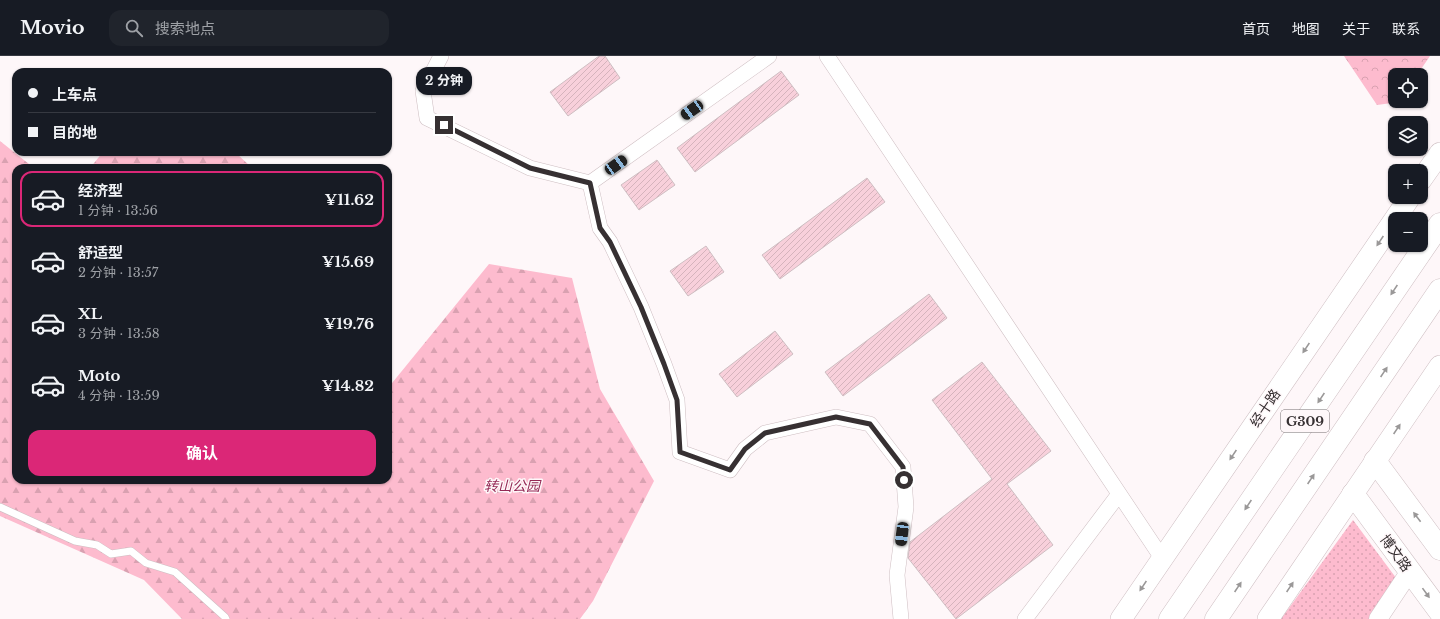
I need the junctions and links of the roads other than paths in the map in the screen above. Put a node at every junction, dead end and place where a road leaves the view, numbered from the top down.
1 (441, 56) edge
2 (769, 56) edge
3 (827, 56) edge
4 (1440, 153) edge
5 (1428, 170) edge
6 (590, 183) junction
7 (1405, 204) edge
8 (1440, 224) edge
9 (1440, 290) edge
10 (1440, 366) edge
11 (1375, 461) junction
12 (1119, 494) junction
13 (1353, 494) junction
14 (0, 507) edge
15 (1438, 541) edge
16 (1162, 558) junction
17 (1410, 571) junction
18 (1440, 612) edge
19 (226, 619) edge
20 (901, 619) edge
21 (1025, 619) edge
22 (1121, 619) edge
23 (1170, 619) edge
24 (1216, 619) edge
25 (1268, 619) edge
26 (1378, 619) edge

1 - 6 street
2 - 6 street
3 - 12 street
4 - 5 main road
6 - 20 street
7 -> 16 main road, 经十路
8 -> 23 main road, G309
24 -> 9 main road, G309
11 -> 10 main road
11 - 13 main road
15 -> 11 main road
12 - 16 street
12 - 21 street
13 - 17 main road, 博文路
25 -> 13 main road
14 - 19 lane
16 -> 22 main road, 经十路
17 -> 18 main road, 博文路
17 - 26 street

